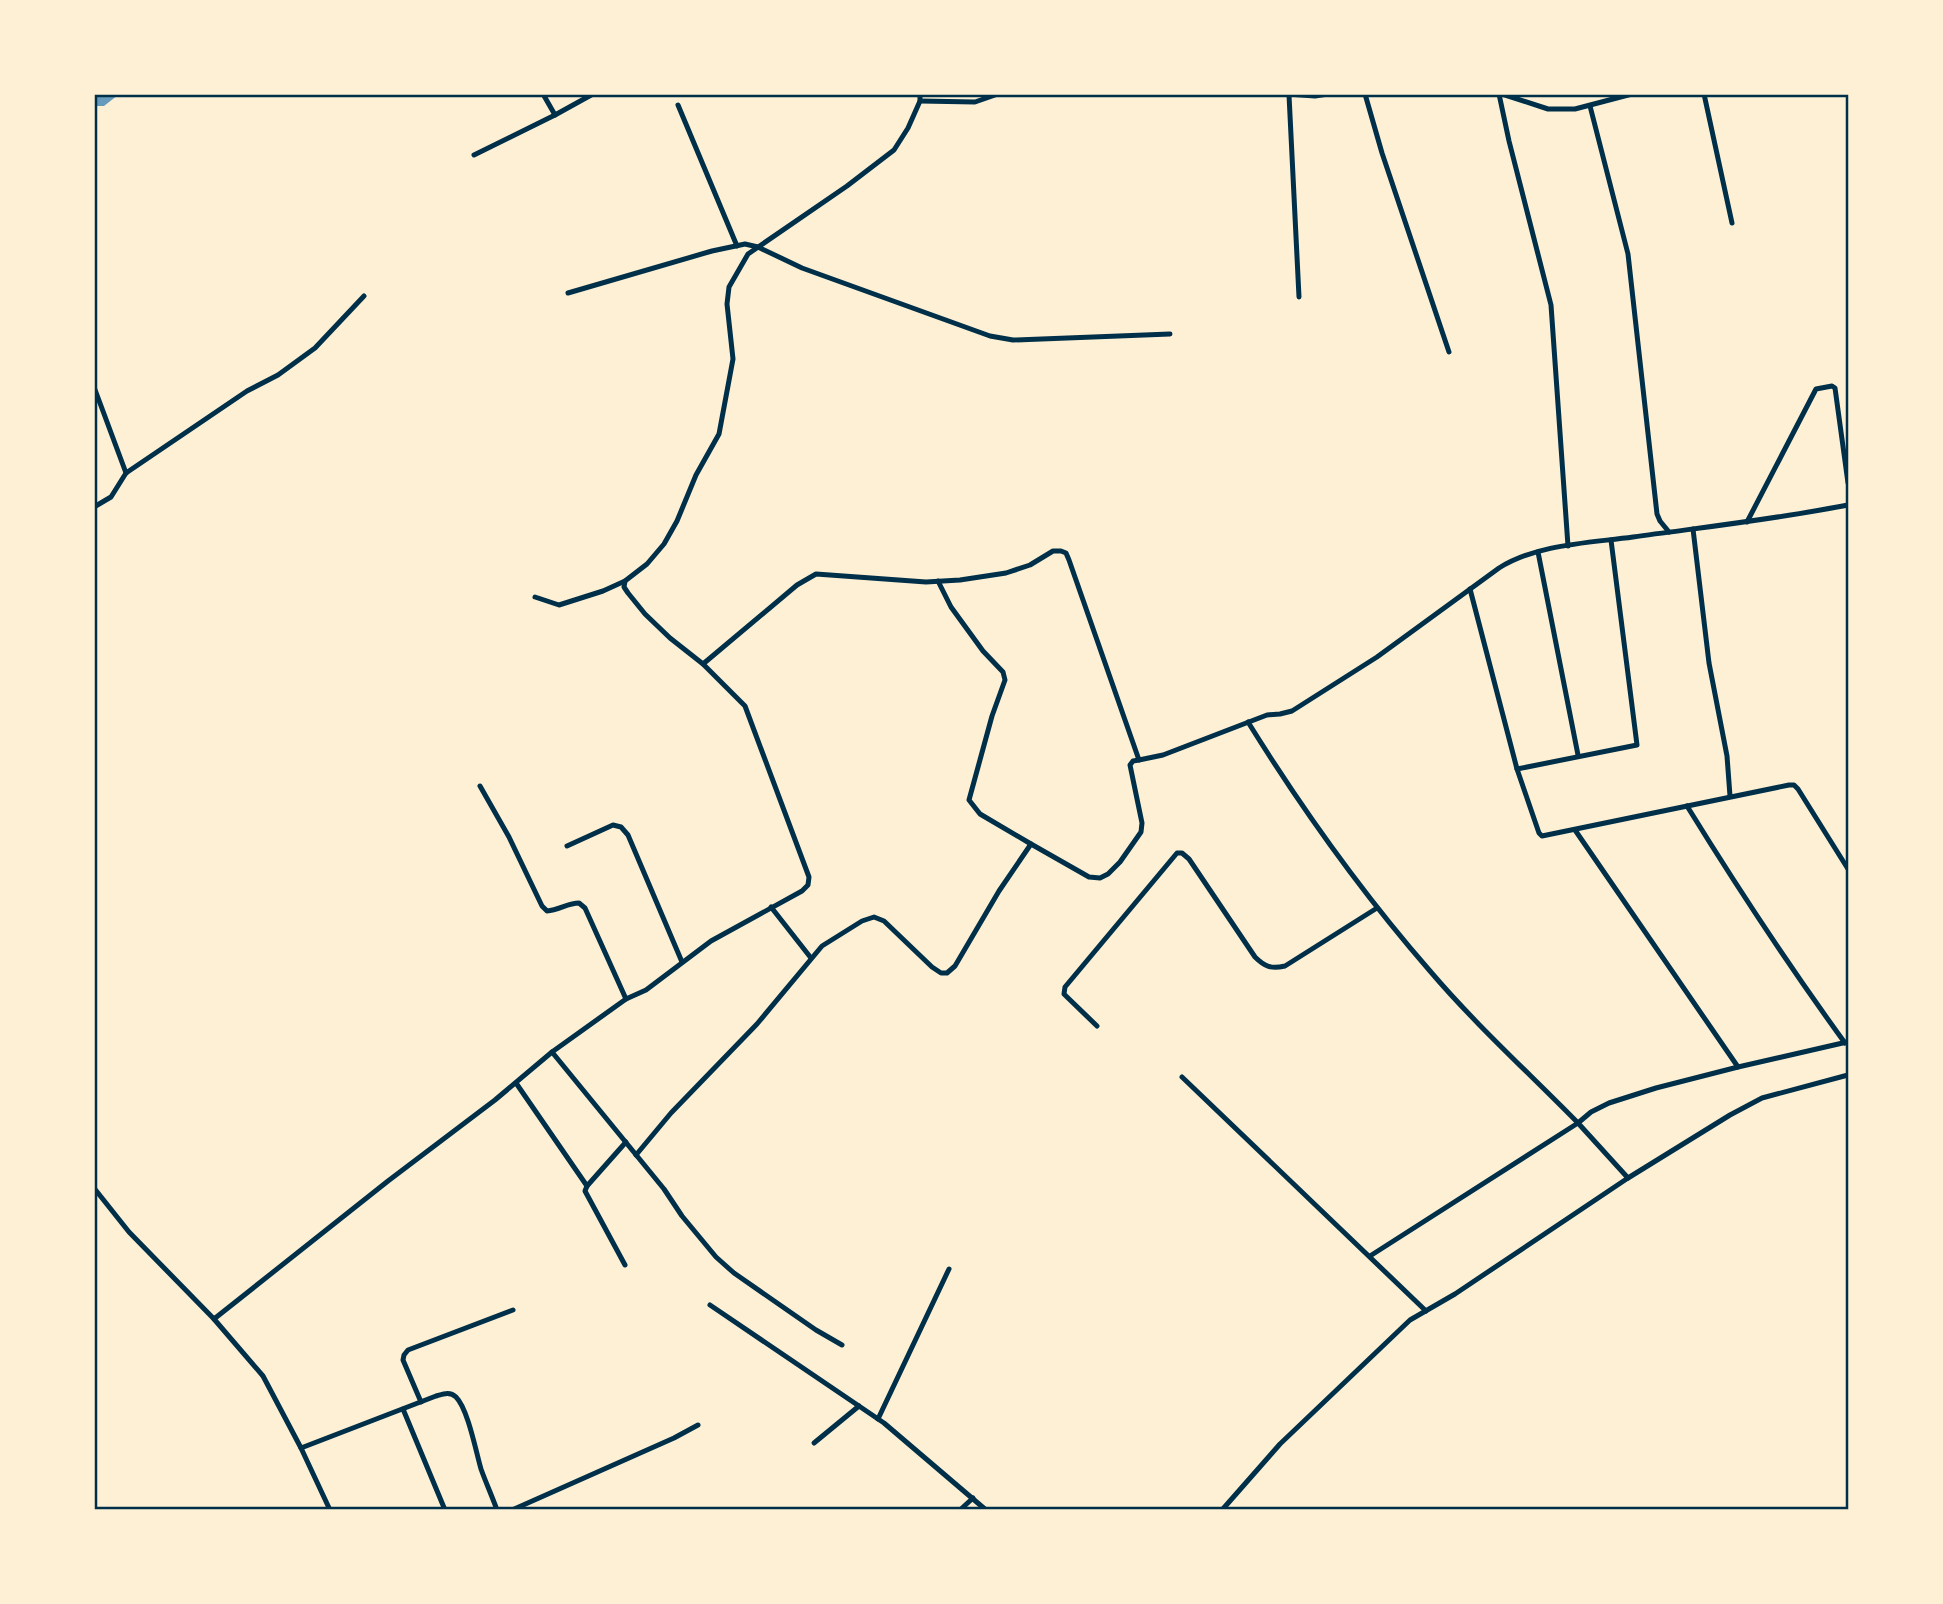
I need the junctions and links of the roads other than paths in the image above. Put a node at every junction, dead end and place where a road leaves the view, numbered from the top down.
1 (543, 94) edge
2 (593, 94) edge
3 (998, 94) edge
4 (1328, 94) edge
5 (1365, 94) edge
6 (1501, 94) edge
7 (1632, 94) edge
8 (1703, 94) edge
9 (1288, 95) edge
10 (920, 98) edge
11 (678, 105) dead end
12 (1590, 106) junction
13 (555, 116) junction
14 (474, 155) dead end
15 (1732, 223) dead end
16 (737, 246) junction
17 (758, 247) junction
18 (568, 293) dead end
19 (364, 296) dead end
20 (1299, 297) dead end
21 (1170, 334) dead end
22 (1449, 352) dead end
23 (94, 387) edge
24 (126, 473) junction
25 (1849, 483) edge
26 (1849, 505) edge
27 (94, 507) edge
28 (1747, 522) junction
29 (1693, 529) junction
30 (1670, 532) junction
31 (1611, 540) junction
32 (1568, 546) junction
33 (1538, 552) junction
34 (625, 581) junction
35 (938, 581) junction
36 (1470, 589) junction
37 (535, 597) dead end
38 (703, 664) junction
39 (1248, 722) junction
40 (1578, 755) junction
41 (1139, 760) junction
42 (1517, 769) junction
43 (480, 786) dead end
44 (1730, 796) junction
45 (1687, 806) junction
46 (1575, 830) junction
47 (1031, 844) junction
48 (567, 846) dead end
49 (1849, 869) edge
50 (771, 907) junction
51 (1377, 908) junction
52 (811, 958) junction
53 (682, 962) junction
54 (626, 999) junction
55 (1097, 1026) dead end
56 (1847, 1042) edge
57 (552, 1052) junction
58 (1738, 1067) junction
59 (1849, 1074) edge
60 (1182, 1077) dead end
61 (516, 1083) junction
62 (1578, 1124) junction
63 (626, 1142) junction
64 (636, 1155) junction
65 (1628, 1178) junction
66 (587, 1186) junction
67 (94, 1188) edge
68 (1370, 1256) junction
69 (625, 1265) dead end
70 (948, 1269) dead end
71 (710, 1305) dead end
72 (513, 1310) dead end
73 (1426, 1311) junction
74 (214, 1319) junction
75 (842, 1345) dead end
76 (421, 1402) junction
77 (859, 1406) junction
78 (403, 1409) junction
79 (878, 1419) junction
80 (698, 1425) dead end
81 (814, 1443) dead end
82 (301, 1448) junction
83 (973, 1498) junction
84 (330, 1510) edge
85 (445, 1510) edge
86 (497, 1510) edge
87 (512, 1510) edge
88 (960, 1510) edge
89 (986, 1510) edge
90 (1222, 1510) edge

1 - 13 street
2 - 13 street
3 - 10 street
4 - 9 street
5 - 22 street
6 - 12 street
6 - 32 street
7 - 12 street
8 - 15 street
9 - 20 street
10 - 17 street
11 - 16 street
12 - 30 street
13 - 14 street
16 - 17 street
16 - 18 street
17 - 21 street
17 - 34 street
19 - 24 street
23 - 24 street
24 - 27 street
25 - 28 street
26 - 28 street
28 - 29 street
29 - 30 street
29 - 44 street
30 - 31 street
31 - 32 street
31 - 40 street
32 - 33 street
33 - 36 street
33 - 40 street
34 - 37 street
34 - 38 street
35 - 38 street
35 - 41 street
35 - 47 street
36 - 39 street
36 - 42 street
38 - 50 street
39 - 41 street
39 - 51 street
40 - 42 street
41 - 47 street
42 - 46 street
43 - 54 street
44 - 45 street
44 - 49 street
45 - 46 street
45 - 56 street
46 - 58 street
47 - 52 street
48 - 53 street
50 - 52 street
50 - 53 street
51 - 55 street
51 - 62 street
52 - 64 street
53 - 54 street
54 - 57 street
56 - 58 street
57 - 61 street
57 - 63 street
58 - 62 street
59 - 65 street
60 - 68 street
61 - 66 street
61 - 74 street
62 - 65 street
62 - 68 street
63 - 64 street
63 - 66 street
64 - 75 street
65 - 73 street
66 - 69 street
67 - 74 street
68 - 73 street
70 - 79 street
71 - 77 street
72 - 76 street
73 - 90 street
74 - 82 street
76 - 78 street
76 - 86 street
77 - 79 street
77 - 81 street
78 - 82 street
78 - 85 street
79 - 83 street
80 - 87 street
82 - 84 street
83 - 88 street
83 - 89 street

